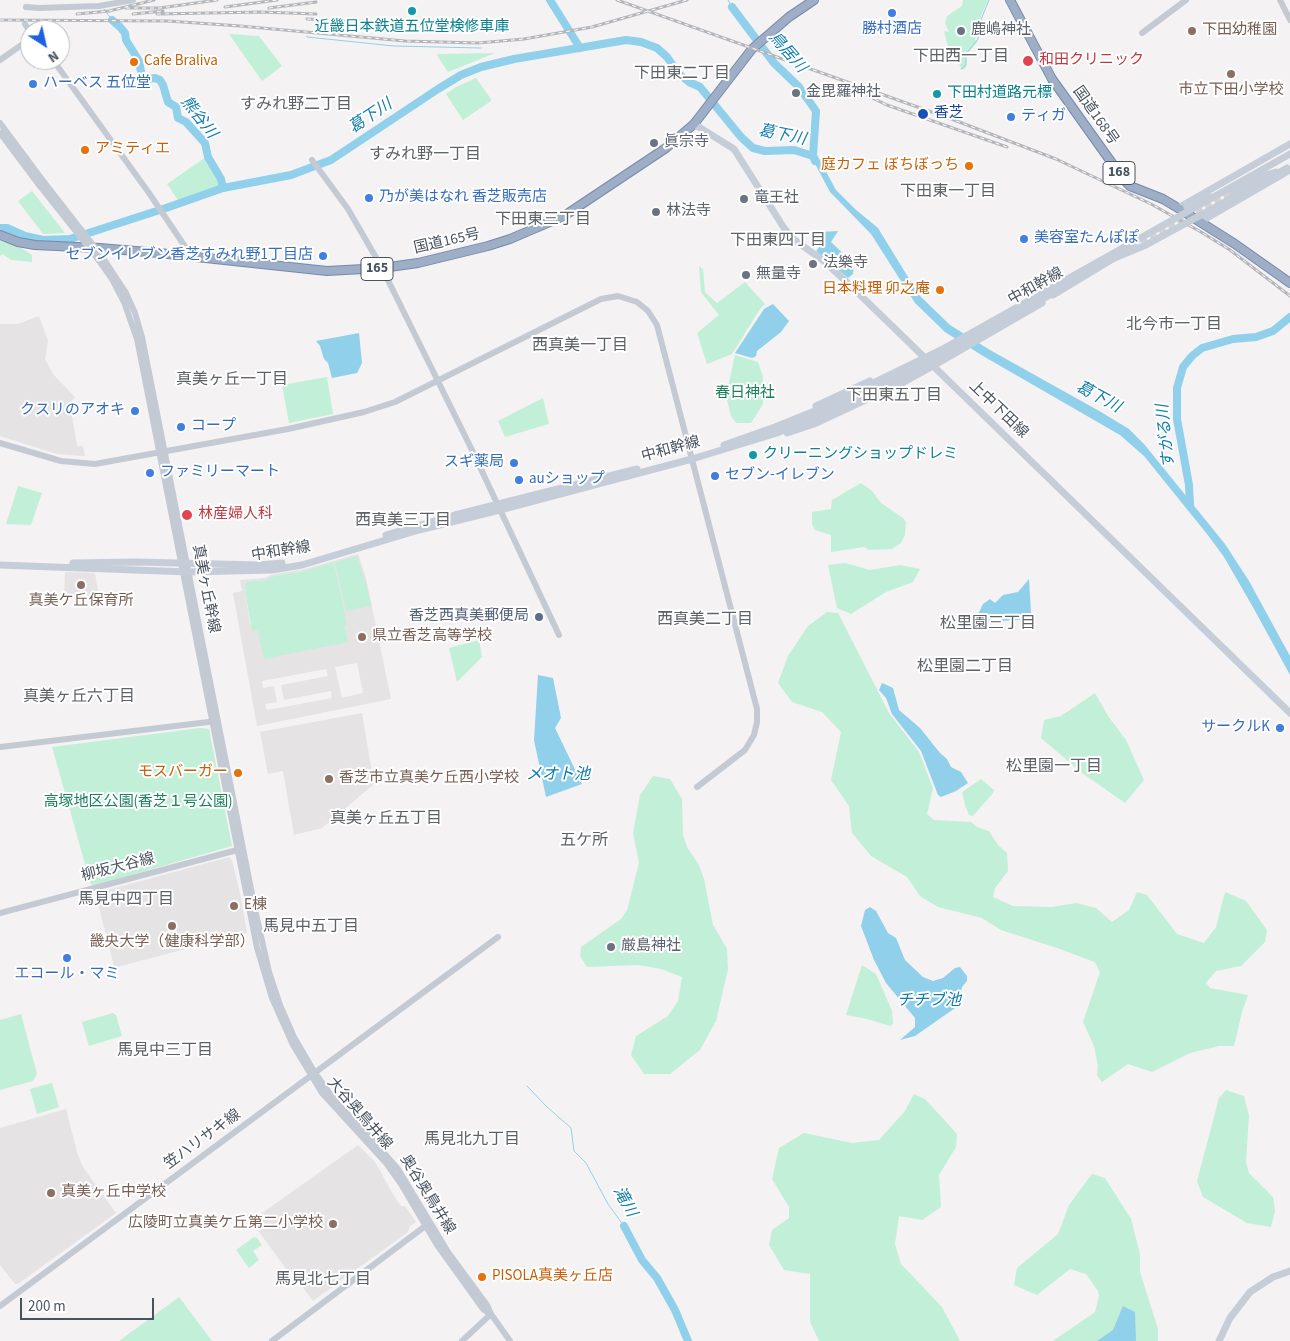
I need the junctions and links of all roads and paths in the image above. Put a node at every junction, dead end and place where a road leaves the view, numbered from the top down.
1 (132, 0) edge
2 (814, 0) edge
3 (1010, 0) edge
4 (1186, 0) edge
5 (1280, 0) edge
6 (26, 7) dead end
7 (1290, 20) edge
8 (1142, 33) dead end
9 (20, 46) edge
10 (0, 60) edge
11 (60, 70) edge
12 (0, 123) edge
13 (694, 124) junction
14 (0, 133) edge
15 (1290, 144) edge
16 (1290, 150) edge
17 (1290, 154) edge
18 (1279, 157) junction
19 (312, 160) dead end
20 (1290, 160) edge
21 (1289, 168) edge
22 (42, 184) junction
23 (1178, 208) junction
24 (1200, 222) junction
25 (0, 235) edge
26 (1147, 236) dead end
27 (1126, 252) tunnel mouth
28 (190, 256) junction
29 (1111, 258) junction
30 (382, 268) junction
31 (1290, 283) edge
32 (923, 356) junction
33 (933, 366) junction
34 (438, 381) junction
35 (823, 410) junction
36 (738, 440) junction
37 (0, 443) edge
38 (746, 443) junction
39 (162, 452) junction
40 (692, 457) junction
41 (499, 507) junction
42 (0, 561) edge
43 (185, 563) junction
44 (0, 566) edge
45 (187, 572) junction
46 (559, 636) dead end
47 (1290, 713) edge
48 (216, 721) junction
49 (0, 747) edge
50 (697, 787) dead end
51 (240, 849) junction
52 (0, 912) edge
53 (498, 937) dead end
54 (313, 1074) junction
55 (428, 1225) junction
56 (1290, 1271) edge
57 (0, 1306) edge
58 (491, 1314) junction
59 (272, 1341) edge
60 (462, 1341) edge
61 (510, 1341) edge
62 (1219, 1341) edge

1 - 6 street
2 - 13 highway, 国道165号 / 165
3 - 23 highway, 国道168号 / 168
4 - 8 street
5 - 7 street
9 - 10 street
11 - 28 street
12 - 22 street
13 - 30 highway, 国道165号 / 165
13 - 32 main road, 上中下田線
14 - 22 street
15 - 23 main road
16 - 18 main road
17 - 29 main road, 中和幹線, bridge
18 - 21 main road
18 - 29 main road, bridge
19 - 30 street
20 - 29 main road, 中和幹線, bridge
21 - 24 main road
21 - 29 main road, bridge
22 - 39 street, 真美ヶ丘幹線, bridge
23 - 24 highway, 国道168号 / 168
24 - 31 highway, 国道168号 / 168
25 - 28 highway, 国道165号 / 165
26 - 32 main road, bridge
27 - 33 main road
28 - 30 highway, 国道165号 / 165
29 - 35 main road, 中和幹線, bridge
30 - 34 street
32 - 33 main road, 上中下田線
32 - 36 main road
33 - 38 main road
33 - 47 main road, 上中下田線
34 - 39 street
34 - 40 street
34 - 41 street
35 - 36 main road, 中和幹線
35 - 38 main road, 中和幹線
36 - 40 main road, 中和幹線
37 - 39 street
38 - 40 main road, 中和幹線
39 - 43 street, 真美ヶ丘幹線
40 - 41 main road, 中和幹線
40 - 50 street
41 - 43 main road, 中和幹線
41 - 45 main road, 中和幹線
41 - 46 street
42 - 43 main road, 中和幹線
43 - 45 street, 真美ヶ丘幹線
44 - 45 main road, 中和幹線
45 - 48 street, 真美ヶ丘幹線
48 - 49 street
48 - 51 street, 真美ヶ丘幹線
51 - 52 street, 柳坂大谷線
51 - 54 street, 大谷奥鳥井線
53 - 54 street, 笠ハリサキ線
54 - 55 street, 奥谷奥鳥井線
54 - 57 street, 笠ハリサキ線
55 - 58 street, 奥谷奥鳥井線
55 - 59 street
56 - 62 main road
58 - 60 street
58 - 61 street, 奥谷奥鳥井線

